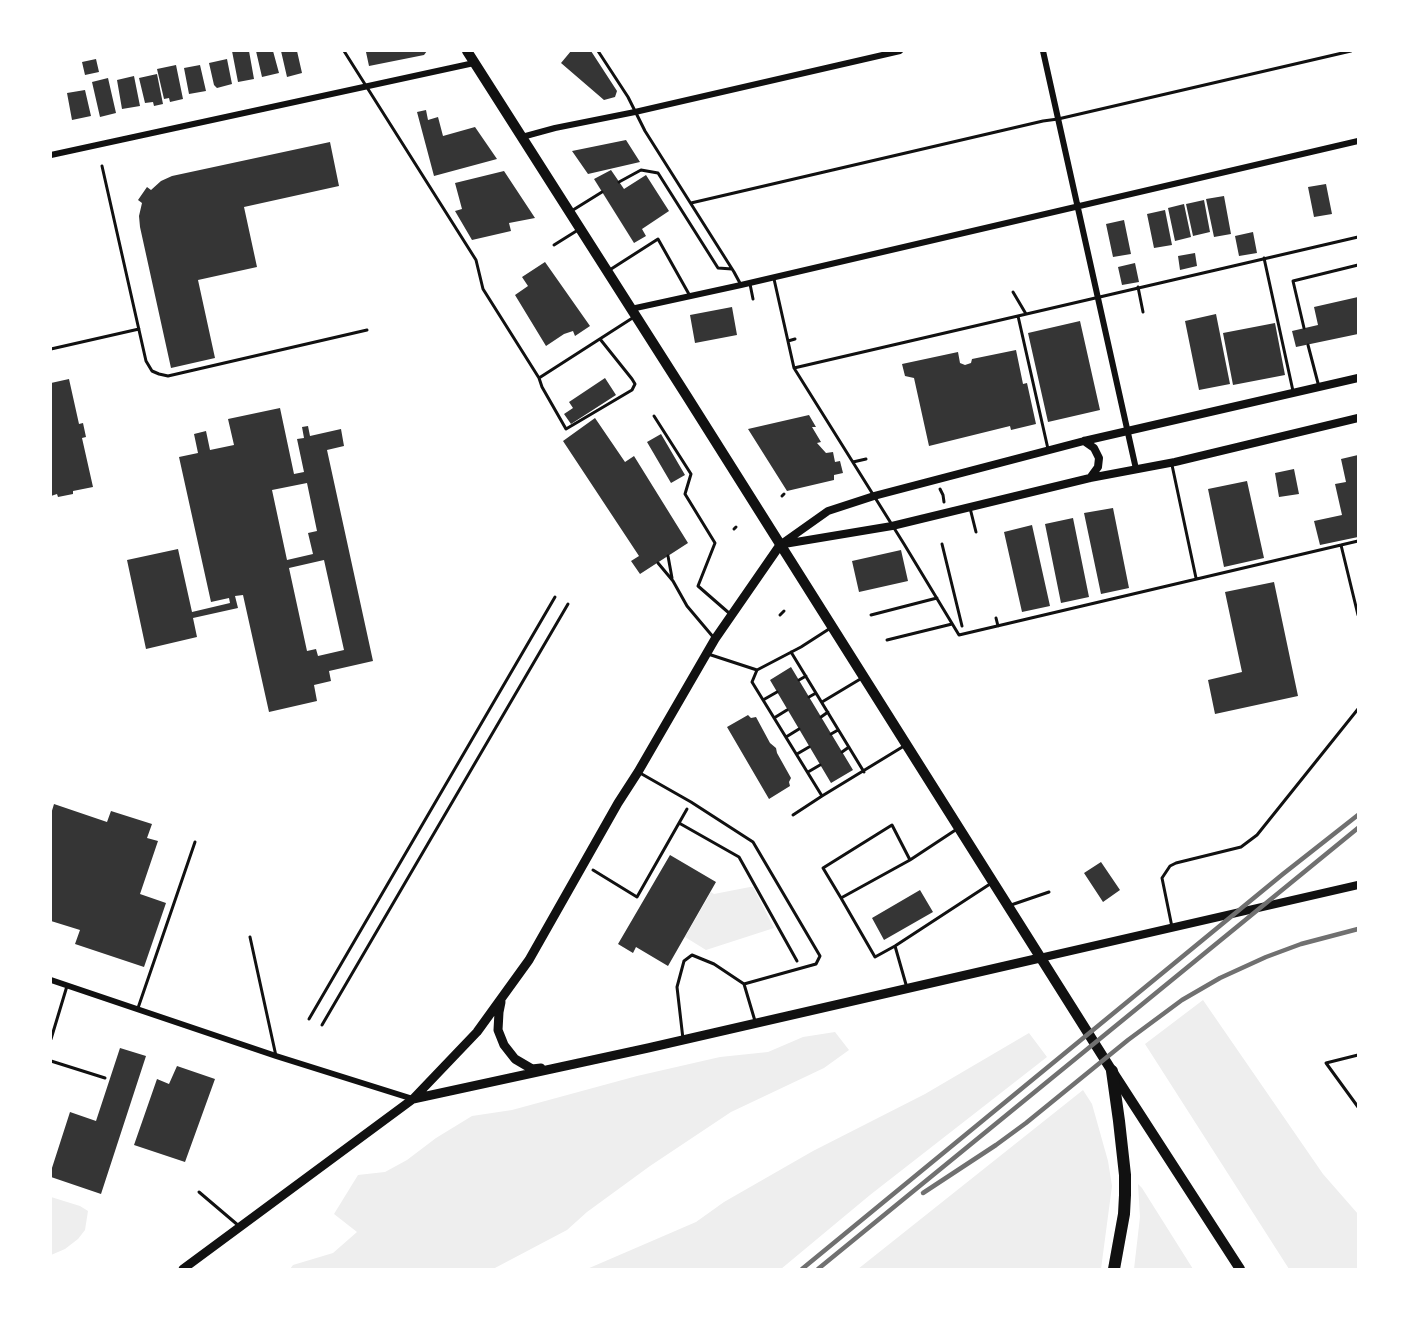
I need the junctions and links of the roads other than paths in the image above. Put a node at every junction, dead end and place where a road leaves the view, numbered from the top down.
1 (344, 51) edge
2 (598, 51) edge
3 (900, 51) edge
4 (1043, 51) edge
5 (1351, 51) edge
6 (472, 55) edge
7 (366, 86) junction
8 (635, 112) junction
9 (1058, 119) junction
10 (522, 137) junction
11 (1358, 141) edge
12 (51, 155) edge
13 (619, 182) dead end
14 (602, 192) dead end
15 (691, 203) junction
16 (1077, 206) junction
17 (569, 213) junction
18 (580, 228) junction
19 (1358, 237) edge
20 (554, 245) dead end
21 (1264, 258) junction
22 (1358, 265) edge
23 (732, 269) junction
24 (607, 272) junction
25 (773, 277) junction
26 (750, 283) junction
27 (741, 285) junction
28 (1138, 287) junction
29 (1013, 292) dead end
30 (690, 296) junction
31 (1098, 297) junction
32 (753, 299) dead end
33 (788, 309) dead end
34 (781, 311) junction
35 (633, 312) junction
36 (1143, 312) dead end
37 (1026, 314) junction
38 (1018, 316) junction
39 (1304, 328) dead end
40 (600, 339) junction
41 (795, 339) dead end
42 (788, 341) junction
43 (1308, 345) dead end
44 (794, 368) junction
45 (539, 378) junction
46 (1358, 378) edge
47 (1319, 387) junction
48 (1293, 393) junction
49 (654, 416) dead end
50 (1358, 418) edge
51 (1128, 431) junction
52 (1084, 441) junction
53 (1048, 450) junction
54 (866, 459) dead end
55 (853, 462) junction
56 (1171, 463) junction
57 (1136, 469) junction
58 (1090, 477) junction
59 (874, 496) junction
60 (970, 507) junction
61 (892, 526) junction
62 (976, 532) dead end
63 (1358, 541) edge
64 (942, 544) dead end
65 (780, 545) junction
66 (1341, 545) junction
67 (668, 556) dead end
68 (658, 563) dead end
69 (1196, 578) junction
70 (673, 581) junction
71 (555, 597) dead end
72 (937, 598) junction
73 (568, 604) dead end
74 (732, 615) junction
75 (871, 615) dead end
76 (1358, 615) edge
77 (996, 618) dead end
78 (952, 624) junction
79 (962, 626) dead end
80 (998, 626) junction
81 (832, 627) junction
82 (714, 639) junction
83 (887, 640) dead end
84 (791, 652) junction
85 (706, 653) junction
86 (757, 670) junction
87 (806, 676) junction
88 (863, 677) junction
89 (799, 680) dead end
90 (777, 692) dead end
91 (816, 693) junction
92 (809, 697) dead end
93 (763, 700) junction
94 (822, 702) junction
95 (1358, 709) edge
96 (788, 710) dead end
97 (828, 712) junction
98 (821, 717) dead end
99 (774, 718) junction
100 (799, 729) dead end
101 (838, 730) junction
102 (831, 734) dead end
103 (786, 737) junction
104 (906, 745) junction
105 (809, 747) dead end
106 (849, 747) junction
107 (842, 752) dead end
108 (797, 754) junction
109 (820, 765) dead end
110 (638, 772) junction
111 (808, 772) junction
112 (864, 772) junction
113 (822, 796) junction
114 (793, 815) dead end
115 (958, 828) junction
116 (195, 842) dead end
117 (910, 860) junction
118 (993, 883) junction
119 (1358, 885) edge
120 (1049, 892) dead end
121 (841, 898) junction
122 (1008, 906) junction
123 (1172, 927) junction
124 (250, 937) dead end
125 (895, 946) junction
126 (1040, 958) junction
127 (51, 980) edge
128 (744, 984) junction
129 (68, 986) junction
130 (907, 988) junction
131 (503, 996) junction
132 (137, 1009) junction
133 (309, 1019) dead end
134 (756, 1023) junction
135 (322, 1025) dead end
136 (51, 1039) edge
137 (683, 1040) junction
138 (1358, 1055) edge
139 (276, 1056) junction
140 (51, 1061) edge
141 (557, 1068) junction
142 (1112, 1071) junction
143 (105, 1078) dead end
144 (413, 1099) junction
145 (1358, 1107) edge
146 (199, 1192) dead end
147 (240, 1227) junction
148 (183, 1269) edge
149 (1114, 1269) edge
150 (1240, 1269) edge

1 - 7 lane
2 - 8 lane
3 - 8 street
4 - 9 street
5 - 9 lane
6 - 7 street
6 - 10 main road
7 - 12 street
7 - 45 lane
8 - 10 street
8 - 15 lane
9 - 15 lane
9 - 16 street
10 - 17 main road
11 - 16 street
13 - 23 lane
14 - 17 lane
15 - 23 lane
16 - 25 street
16 - 31 street
17 - 18 main road
18 - 20 lane
18 - 24 main road
19 - 21 lane
21 - 28 lane
21 - 48 lane
22 - 39 lane
23 - 27 lane
24 - 30 lane
24 - 35 main road
25 - 26 street
25 - 34 lane
26 - 27 street
26 - 32 lane
27 - 30 street
28 - 31 lane
28 - 36 lane
29 - 37 lane
30 - 35 street
31 - 37 lane
31 - 51 street
33 - 34 lane
34 - 42 lane
35 - 40 lane
35 - 65 main road
37 - 38 lane
38 - 44 lane
38 - 53 lane
40 - 45 lane
40 - 45 lane
41 - 42 lane
42 - 44 lane
43 - 47 lane
44 - 55 lane
46 - 47 street
47 - 48 street
48 - 51 street
49 - 74 lane
50 - 56 street
51 - 52 street
51 - 57 street
52 - 53 street
52 - 58 street
53 - 59 street
54 - 55 lane
55 - 59 lane
56 - 57 street
56 - 69 lane
57 - 58 street
58 - 60 street
59 - 61 lane
59 - 65 street
60 - 61 street
60 - 62 lane
61 - 65 street
61 - 72 lane
63 - 66 lane
64 - 79 lane
65 - 74 main road
65 - 81 main road
66 - 69 lane
66 - 76 lane
67 - 70 lane
68 - 70 lane
69 - 80 lane
70 - 82 lane
71 - 133 lane
72 - 75 lane
72 - 78 lane
73 - 135 lane
74 - 82 main road
77 - 80 lane
78 - 80 lane
78 - 83 lane
81 - 84 lane
81 - 88 main road
82 - 85 main road
84 - 86 lane
84 - 87 lane
85 - 86 lane
85 - 110 main road
86 - 93 lane
87 - 89 lane
87 - 91 lane
88 - 94 lane
88 - 104 main road
90 - 93 lane
91 - 92 lane
91 - 94 lane
93 - 99 lane
94 - 97 lane
95 - 123 lane
96 - 99 lane
97 - 98 lane
97 - 101 lane
99 - 103 lane
100 - 103 lane
101 - 102 lane
101 - 106 lane
103 - 108 lane
104 - 112 lane
104 - 115 main road
105 - 108 lane
106 - 107 lane
106 - 112 lane
108 - 111 lane
109 - 111 lane
110 - 128 lane
110 - 131 main road
111 - 113 lane
112 - 113 lane
113 - 114 lane
115 - 117 lane
115 - 118 main road
116 - 132 lane
117 - 121 lane
117 - 121 lane
118 - 122 main road
118 - 125 lane
119 - 123 street
120 - 122 lane
121 - 125 lane
122 - 126 main road
123 - 126 street
124 - 139 lane
125 - 130 lane
126 - 130 main road
126 - 142 main road
127 - 129 street
128 - 134 lane
128 - 137 lane
129 - 132 street
129 - 136 lane
130 - 134 main road
131 - 141 main road
131 - 144 main road
132 - 139 street
134 - 137 main road
137 - 141 main road
138 - 145 lane
139 - 144 street
140 - 143 lane
141 - 144 main road
142 - 149 highway
142 - 150 main road
144 - 147 main road
146 - 147 lane
147 - 148 main road

